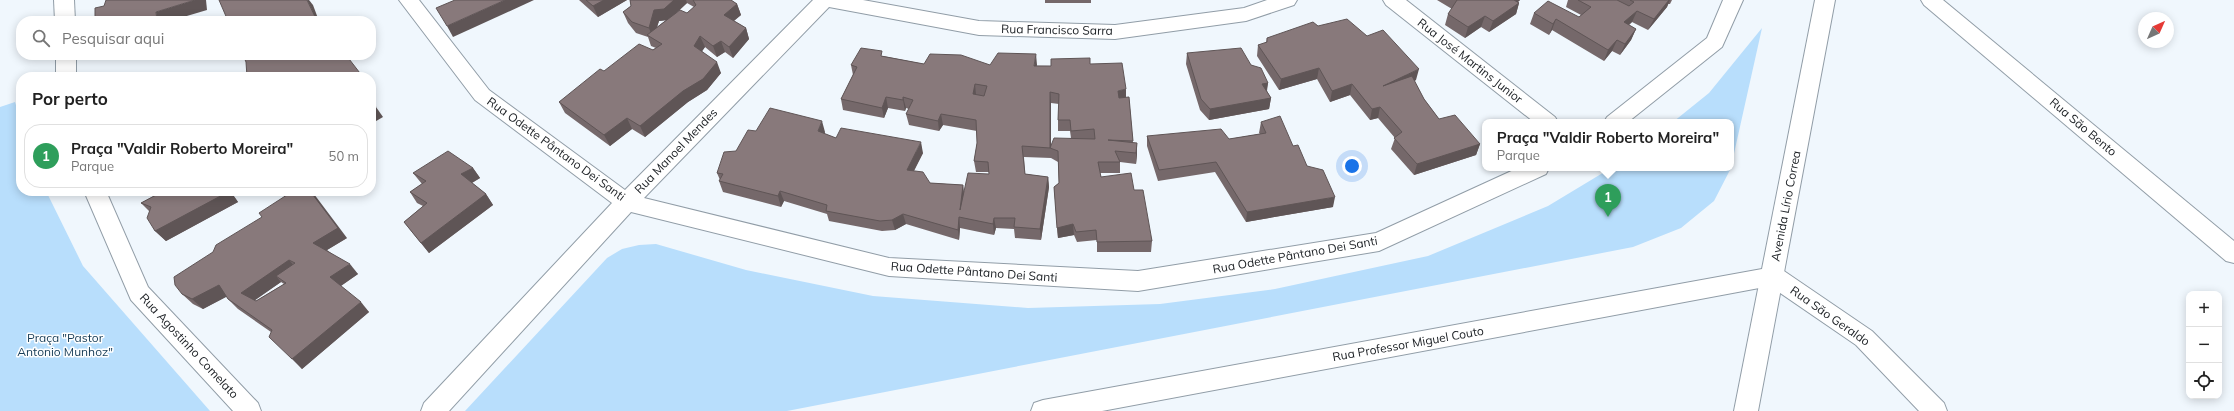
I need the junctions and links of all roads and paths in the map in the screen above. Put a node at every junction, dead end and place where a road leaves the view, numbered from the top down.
1 (64, 0) edge
2 (409, 0) edge
3 (825, 0) edge
4 (1287, 0) edge
5 (1393, 0) edge
6 (1733, 0) edge
7 (1825, 0) edge
8 (1931, 0) edge
9 (65, 16) edge
10 (66, 60) edge
11 (66, 72) edge
12 (1544, 119) edge
13 (1618, 119) edge
14 (1532, 171) edge
15 (97, 196) edge
16 (626, 202) junction
17 (2234, 254) edge
18 (1773, 276) junction
19 (249, 411) edge
20 (433, 411) edge
21 (1043, 411) edge
22 (1746, 411) edge
23 (1935, 411) edge

1 - 9 street
2 - 16 street, Rua Odette Pântano Dei Santi
3 - 4 street, Rua Francisco Sarra
3 - 16 street, Rua Manoel Mendes
5 - 12 street, Rua José Martins Junior
6 - 13 street
7 - 18 street, Avenida Lírio Correa
8 - 17 street, Rua São Bento
10 - 11 street
14 - 16 street, Rua Odette Pântano Dei Santi
15 - 19 street, Rua Agostinho Comelato
16 - 20 street, Rua Manoel Mendes
18 - 21 street, Rua Professor Miguel Couto
18 - 22 street, Avenida Lírio Correa
18 - 23 street, Rua São Geraldo

